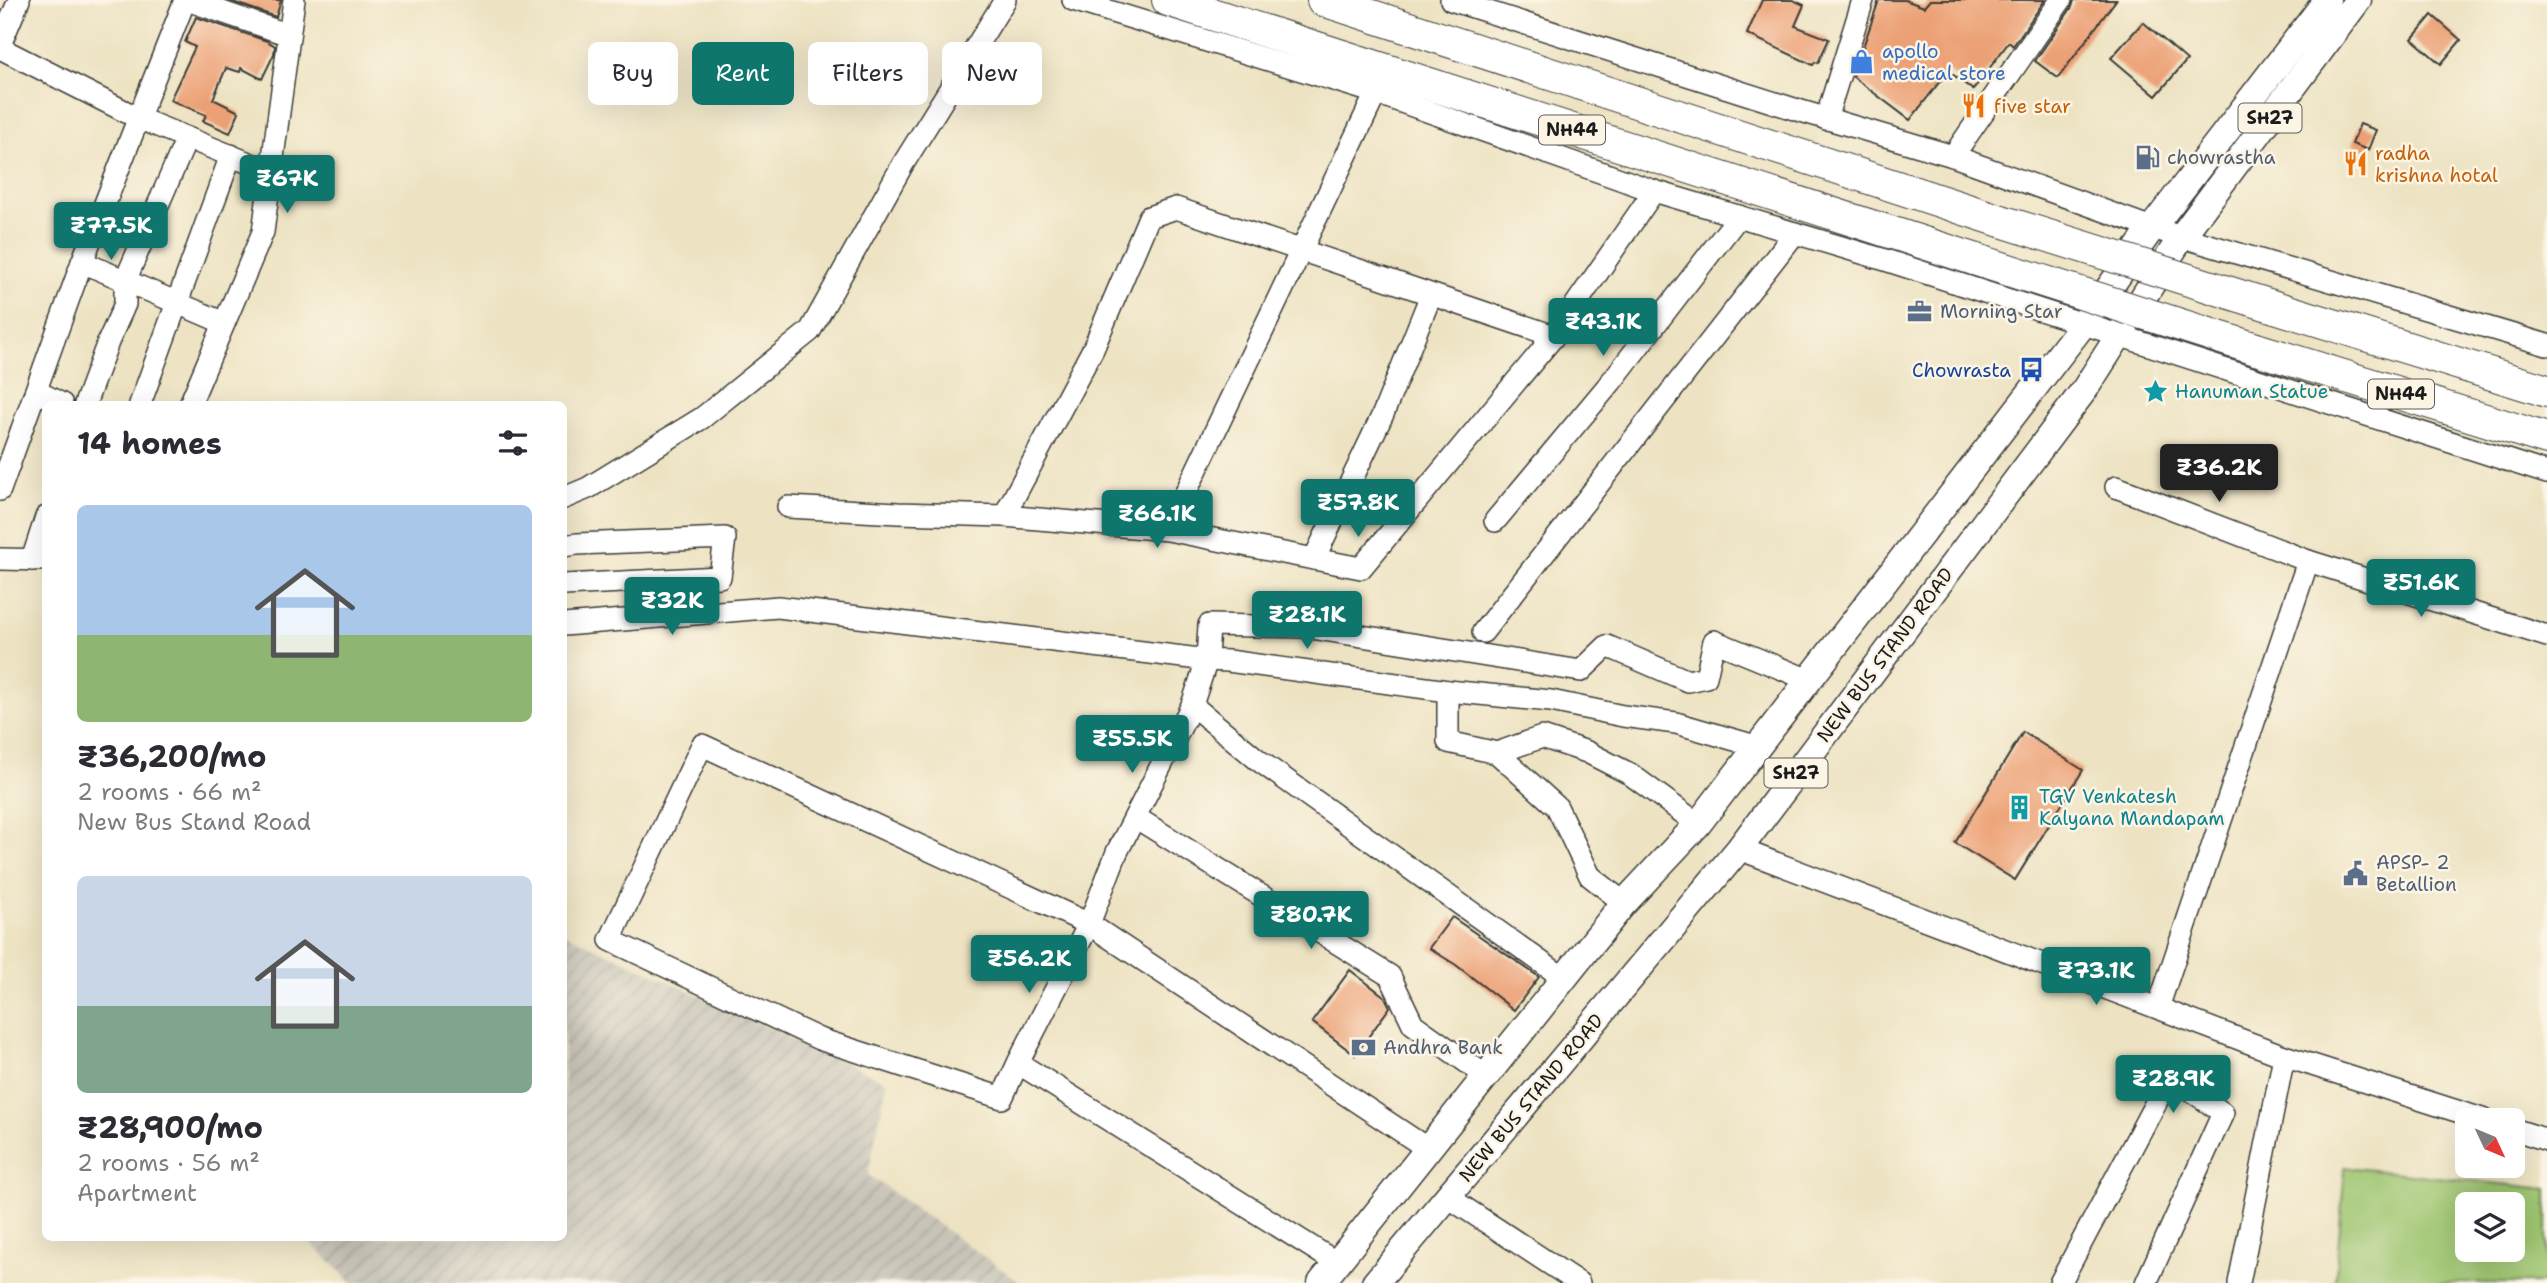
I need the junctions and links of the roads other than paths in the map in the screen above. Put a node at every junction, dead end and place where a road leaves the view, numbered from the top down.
1 (19, 0) edge
2 (186, 0) edge
3 (294, 0) edge
4 (1004, 0) edge
5 (1073, 0) edge
6 (1168, 0) edge
7 (1324, 0) edge
8 (1451, 0) edge
9 (1863, 0) edge
10 (2061, 0) edge
11 (2327, 0) edge
12 (2358, 0) edge
13 (1481, 5) edge
14 (289, 35) junction
15 (0, 47) edge
16 (1376, 93) junction
17 (138, 118) junction
18 (1826, 119) junction
19 (187, 138) junction
20 (231, 156) junction
21 (1953, 156) junction
22 (271, 172) junction
23 (1654, 191) junction
24 (1739, 216) junction
25 (2152, 228) junction
26 (1795, 233) junction
27 (2182, 236) junction
28 (1301, 248) junction
29 (82, 262) junction
30 (125, 281) junction
31 (1431, 295) junction
32 (177, 303) junction
33 (224, 323) junction
34 (2084, 323) junction
35 (1554, 336) junction
36 (2120, 336) junction
37 (2547, 345) edge
38 (36, 391) junction
39 (2547, 391) edge
40 (56, 401) edge
41 (86, 401) edge
42 (141, 401) edge
43 (191, 401) edge
44 (2547, 439) edge
45 (2547, 473) edge
46 (2116, 487) dead end
47 (0, 490) edge
48 (567, 497) edge
49 (788, 507) dead end
50 (1004, 516) junction
51 (1495, 521) dead end
52 (1168, 530) junction
53 (42, 542) edge
54 (567, 546) edge
55 (0, 559) edge
56 (1314, 559) junction
57 (39, 560) edge
58 (2308, 561) junction
59 (567, 585) edge
60 (567, 625) edge
61 (1483, 632) dead end
62 (2547, 636) edge
63 (1208, 660) junction
64 (1809, 680) junction
65 (1448, 691) junction
66 (1192, 705) junction
67 (1759, 747) junction
68 (1497, 753) junction
69 (1135, 817) junction
70 (1698, 824) junction
71 (1739, 849) junction
72 (1625, 903) junction
73 (1090, 924) junction
74 (1565, 979) junction
75 (2158, 1008) junction
76 (2284, 1056) junction
77 (1018, 1063) junction
78 (1486, 1076) junction
79 (2455, 1111) edge
80 (2525, 1133) edge
81 (2547, 1140) edge
82 (1428, 1149) junction
83 (1448, 1197) junction
84 (1329, 1273) edge
85 (1375, 1283) edge
86 (1579, 1283) edge
87 (2060, 1283) edge
88 (2146, 1283) edge
89 (2239, 1283) edge

1 - 15 street
2 - 14 street
2 - 17 street
3 - 14 street
4 - 48 street
5 - 16 street
6 - 44 highway, NH44, bridge
7 - 39 highway, NH44, bridge
8 - 13 street
9 - 18 street
10 - 21 street
11 - 25 main road, SH27
12 - 27 main road, SH27
13 - 18 street
14 - 22 street
15 - 17 street
16 - 23 street
16 - 28 street
17 - 19 street
17 - 29 street
18 - 21 street
19 - 20 street
19 - 30 street
20 - 22 street
20 - 32 street
21 - 25 street
22 - 33 street
23 - 24 street
23 - 35 street
24 - 26 street
24 - 51 street
25 - 27 street
25 - 34 main road, SH27
26 - 34 street
26 - 61 street
27 - 36 main road, NEW BUS STAND ROAD / SH27
27 - 37 street
28 - 31 street
28 - 50 street
28 - 52 street
29 - 30 street
29 - 38 street
30 - 32 street
30 - 41 street
31 - 35 street
31 - 56 street
32 - 33 street
32 - 42 street
33 - 43 street
34 - 36 street
34 - 64 main road, SH27
35 - 56 street
36 - 45 street
36 - 71 main road, NEW BUS STAND ROAD / SH27
38 - 40 street
38 - 47 street
46 - 58 street
49 - 50 street
50 - 52 street
52 - 56 street
53 - 57 street
54 - 59 street
55 - 57 street
58 - 62 street
58 - 75 street
60 - 63 street
63 - 64 street
63 - 65 street
63 - 66 street
64 - 67 main road, SH27
65 - 67 street
65 - 68 street
66 - 69 street
66 - 74 street
67 - 70 main road, SH27
68 - 70 street
68 - 72 street
69 - 73 street
69 - 78 street
70 - 72 main road, SH27
71 - 75 street
71 - 83 main road, NEW BUS STAND ROAD / SH27
72 - 74 main road, SH27
73 - 77 street
73 - 77 street
73 - 82 street
74 - 78 main road, SH27
75 - 76 street
76 - 79 street
76 - 89 street
77 - 84 street
78 - 82 main road, SH27
80 - 81 street
82 - 84 main road, SH27
83 - 85 main road, NEW BUS STAND ROAD / SH27
83 - 86 street
87 - 88 street

